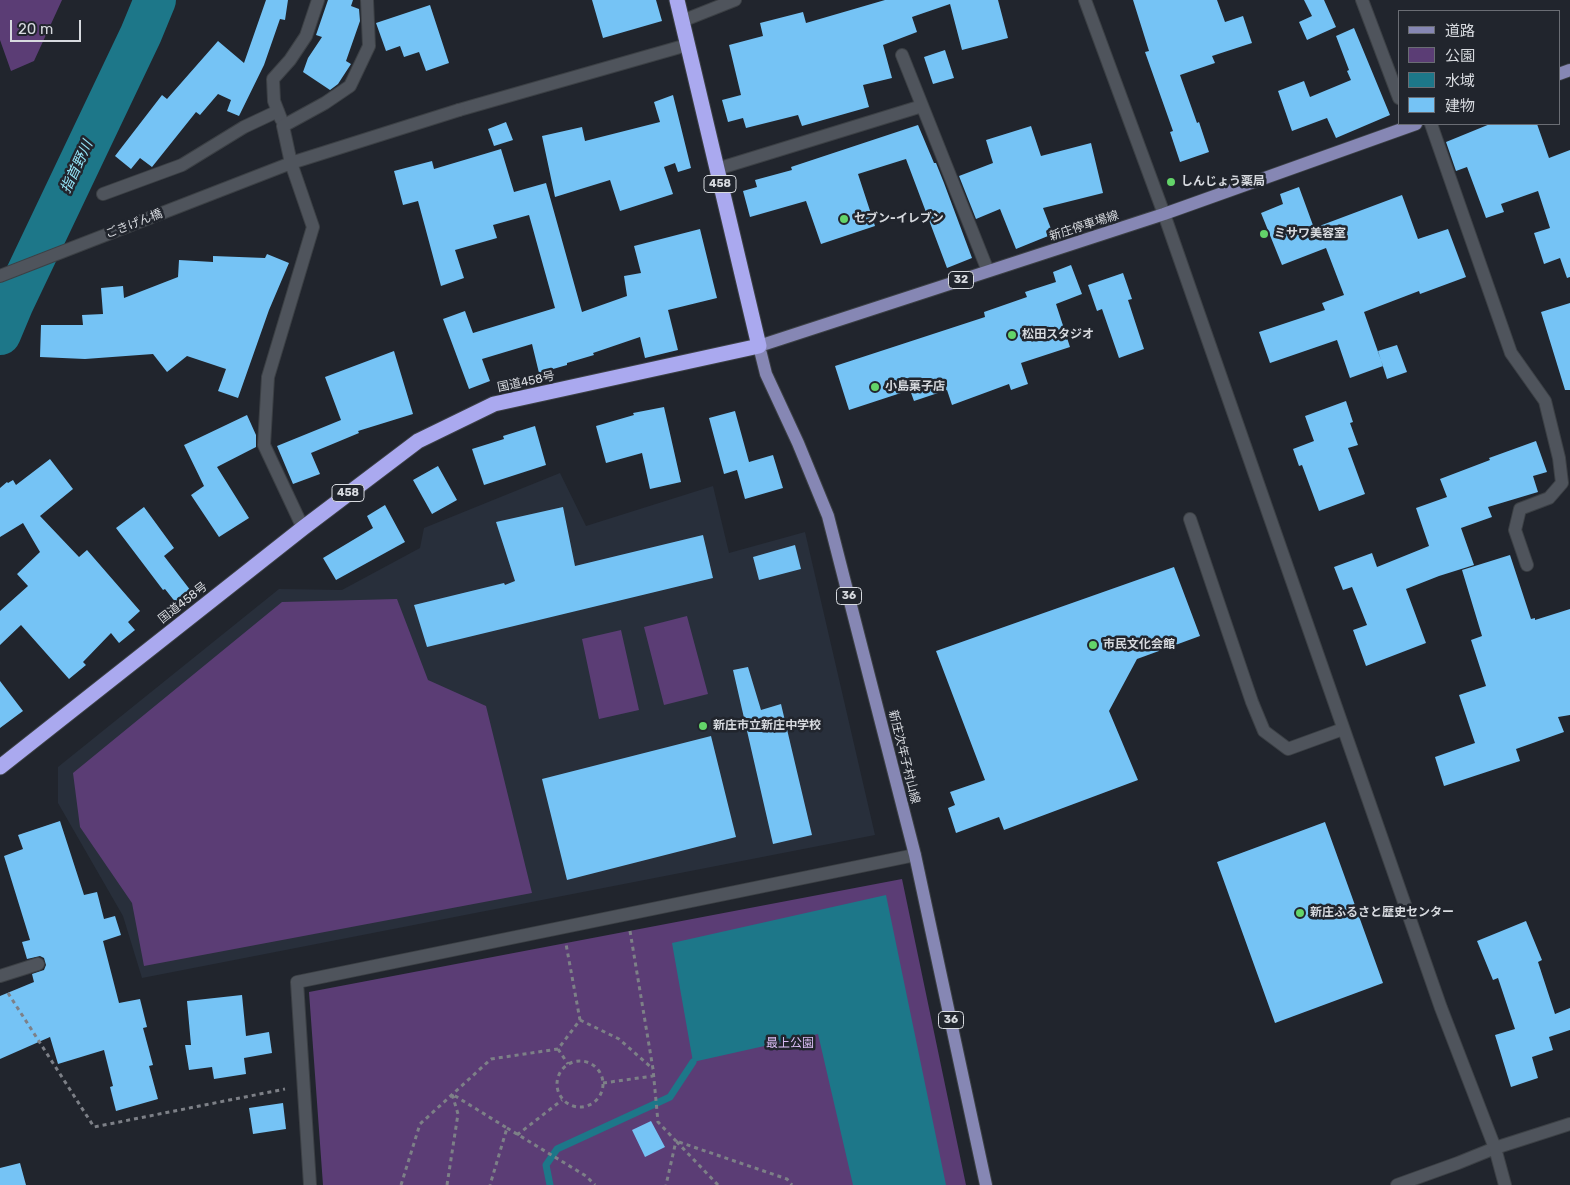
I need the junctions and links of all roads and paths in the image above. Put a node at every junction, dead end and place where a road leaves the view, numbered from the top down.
1 (318, 0) edge
2 (367, 0) edge
3 (677, 0) edge
4 (735, 0) edge
5 (1085, 0) edge
6 (1362, 0) edge
7 (682, 21) junction
8 (687, 45) junction
9 (902, 56) dead end
10 (1398, 95) edge
11 (922, 106) junction
12 (278, 111) junction
13 (1408, 125) edge
14 (1431, 125) edge
15 (283, 126) junction
16 (291, 163) junction
17 (717, 170) junction
18 (103, 194) dead end
19 (1164, 214) junction
20 (988, 271) junction
21 (0, 276) edge
22 (759, 346) junction
23 (1190, 519) dead end
24 (303, 528) junction
25 (1527, 565) dead end
26 (1343, 729) junction
27 (0, 767) edge
28 (915, 855) junction
29 (627, 914) junction
30 (563, 927) junction
31 (38, 964) dead end
32 (3, 982) edge
33 (580, 1020) junction
34 (558, 1049) junction
35 (568, 1064) junction
36 (653, 1070) junction
37 (653, 1076) junction
38 (603, 1083) junction
39 (304, 1086) junction
40 (452, 1094) junction
41 (562, 1100) junction
42 (1570, 1124) edge
43 (507, 1128) junction
44 (517, 1135) junction
45 (676, 1141) junction
46 (1495, 1148) junction
47 (310, 1185) edge
48 (401, 1185) edge
49 (447, 1185) edge
50 (490, 1185) edge
51 (595, 1185) edge
52 (666, 1185) edge
53 (718, 1185) edge
54 (792, 1185) edge
55 (986, 1185) edge
56 (1396, 1185) edge
57 (1505, 1185) edge

1 - 12 street
2 - 15 street
3 - 7 highway, 458
4 - 7 street
5 - 19 street
6 - 10 street
7 - 8 highway, 458
8 - 16 street, ごきげん橋
8 - 17 highway, 458
9 - 11 street
11 - 17 street
11 - 20 street
12 - 15 street
12 - 18 street
13 - 19 main road, 新庄停車場線 / 32
14 - 25 street
15 - 16 street
16 - 21 street, ごきげん橋
16 - 24 street
17 - 22 highway, 458
19 - 20 main road, 新庄停車場線 / 32
19 - 26 street
20 - 22 main road, 新庄停車場線 / 32
22 - 24 highway, 国道458号 / 458
22 - 28 main road, 新庄次年子村山線 / 36
23 - 26 street
24 - 27 highway, 国道458号 / 458
26 - 46 street
28 - 29 street
28 - 55 main road, 新庄次年子村山線 / 36
29 - 30 street
29 - 36 path
30 - 33 path
30 - 39 street
31 - 32 street
32 - 39 path
33 - 34 path
33 - 36 path
34 - 35 path
34 - 40 path
35 - 38 path
35 - 41 path
36 - 37 path
37 - 38 path
37 - 45 path
38 - 41 path
39 - 47 street
40 - 43 path
40 - 48 path
40 - 49 path
41 - 44 path
42 - 46 street
43 - 44 path
43 - 50 path
44 - 51 path
45 - 52 path
45 - 53 path
45 - 54 path
46 - 56 street
46 - 57 street

